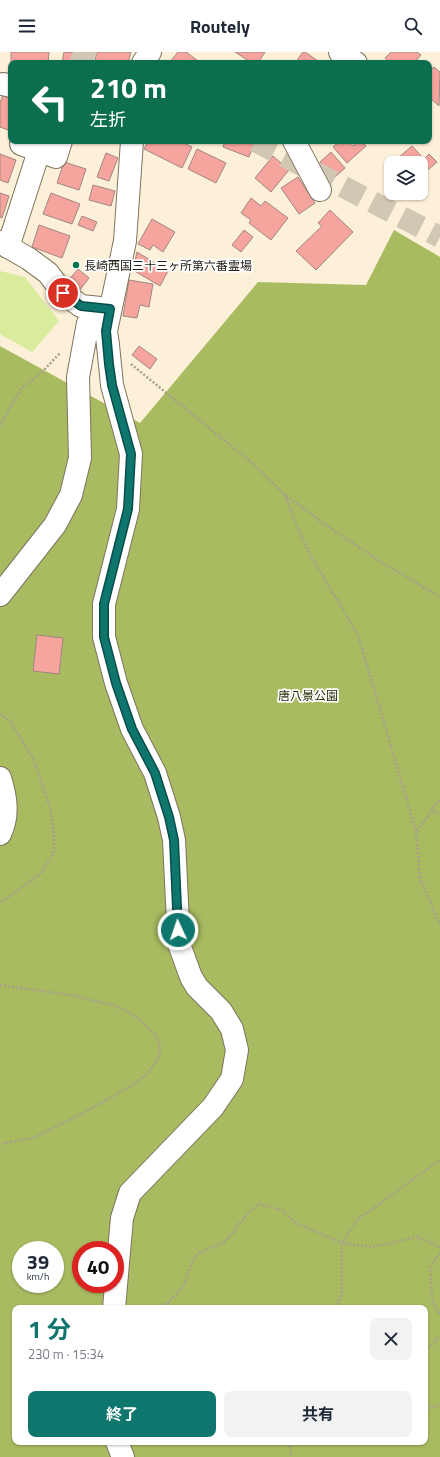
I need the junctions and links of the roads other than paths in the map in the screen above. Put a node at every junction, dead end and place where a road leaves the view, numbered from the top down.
1 (340, 52) edge
2 (352, 60) edge
3 (60, 144) edge
4 (132, 144) edge
5 (296, 144) edge
6 (320, 190) dead end
7 (4, 245) edge
8 (110, 309) junction
9 (0, 595) edge
10 (0, 778) edge
11 (0, 834) edge
12 (114, 1305) edge
13 (119, 1445) edge
14 (123, 1457) edge

1 - 2 street
3 - 7 street
4 - 8 street
5 - 6 street
7 - 8 street
8 - 9 street
8 - 12 street
10 - 11 street
13 - 14 street

